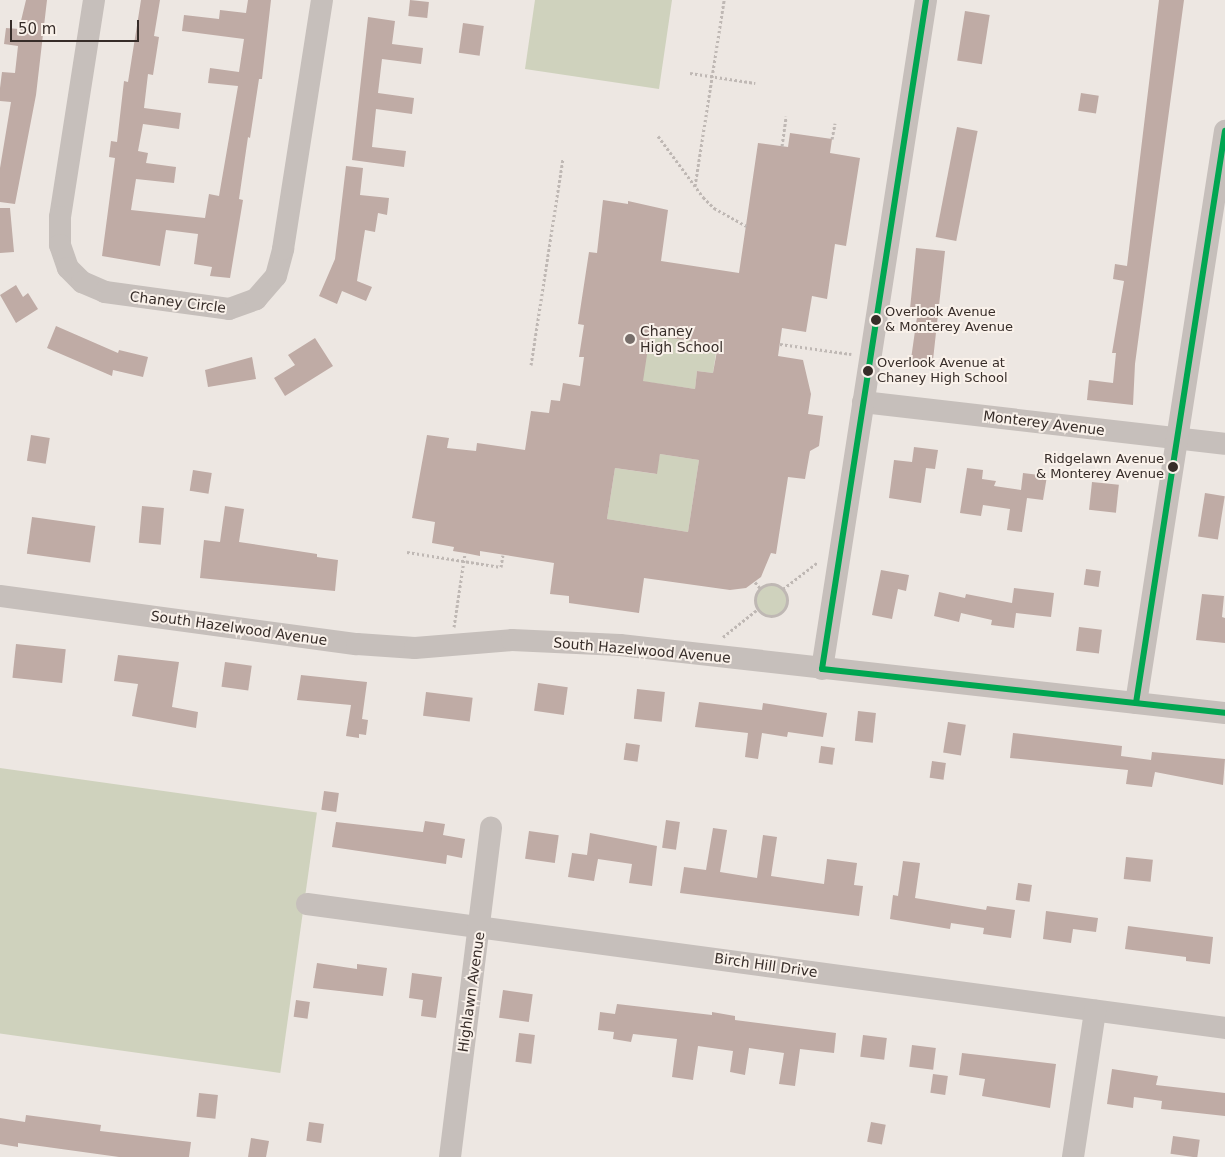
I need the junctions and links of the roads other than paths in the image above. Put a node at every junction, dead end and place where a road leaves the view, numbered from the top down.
1 (94, 0) edge
2 (322, 0) edge
3 (926, 0) edge
4 (1225, 131) edge
5 (864, 402) junction
6 (1178, 439) junction
7 (1225, 444) edge
8 (0, 596) edge
9 (822, 669) junction
10 (1136, 703) junction
11 (1225, 713) edge
12 (491, 828) dead end
13 (307, 904) dead end
14 (480, 926) junction
15 (1095, 1010) junction
16 (1225, 1028) edge
17 (450, 1157) edge
18 (1073, 1157) edge

1 - 2 street, Chaney Circle
3 - 5 street
4 - 6 street
5 - 6 street, Monterey Avenue
5 - 9 street
6 - 7 street, Monterey Avenue
6 - 10 street
8 - 9 street, South Hazelwood Avenue
9 - 10 street, South Hazelwood Avenue
10 - 11 street, South Hazelwood Avenue
12 - 14 street, Highlawn Avenue
13 - 14 street, Birch Hill Drive
14 - 15 street, Birch Hill Drive
14 - 17 street, Highlawn Avenue
15 - 16 street, Birch Hill Drive
15 - 18 street

